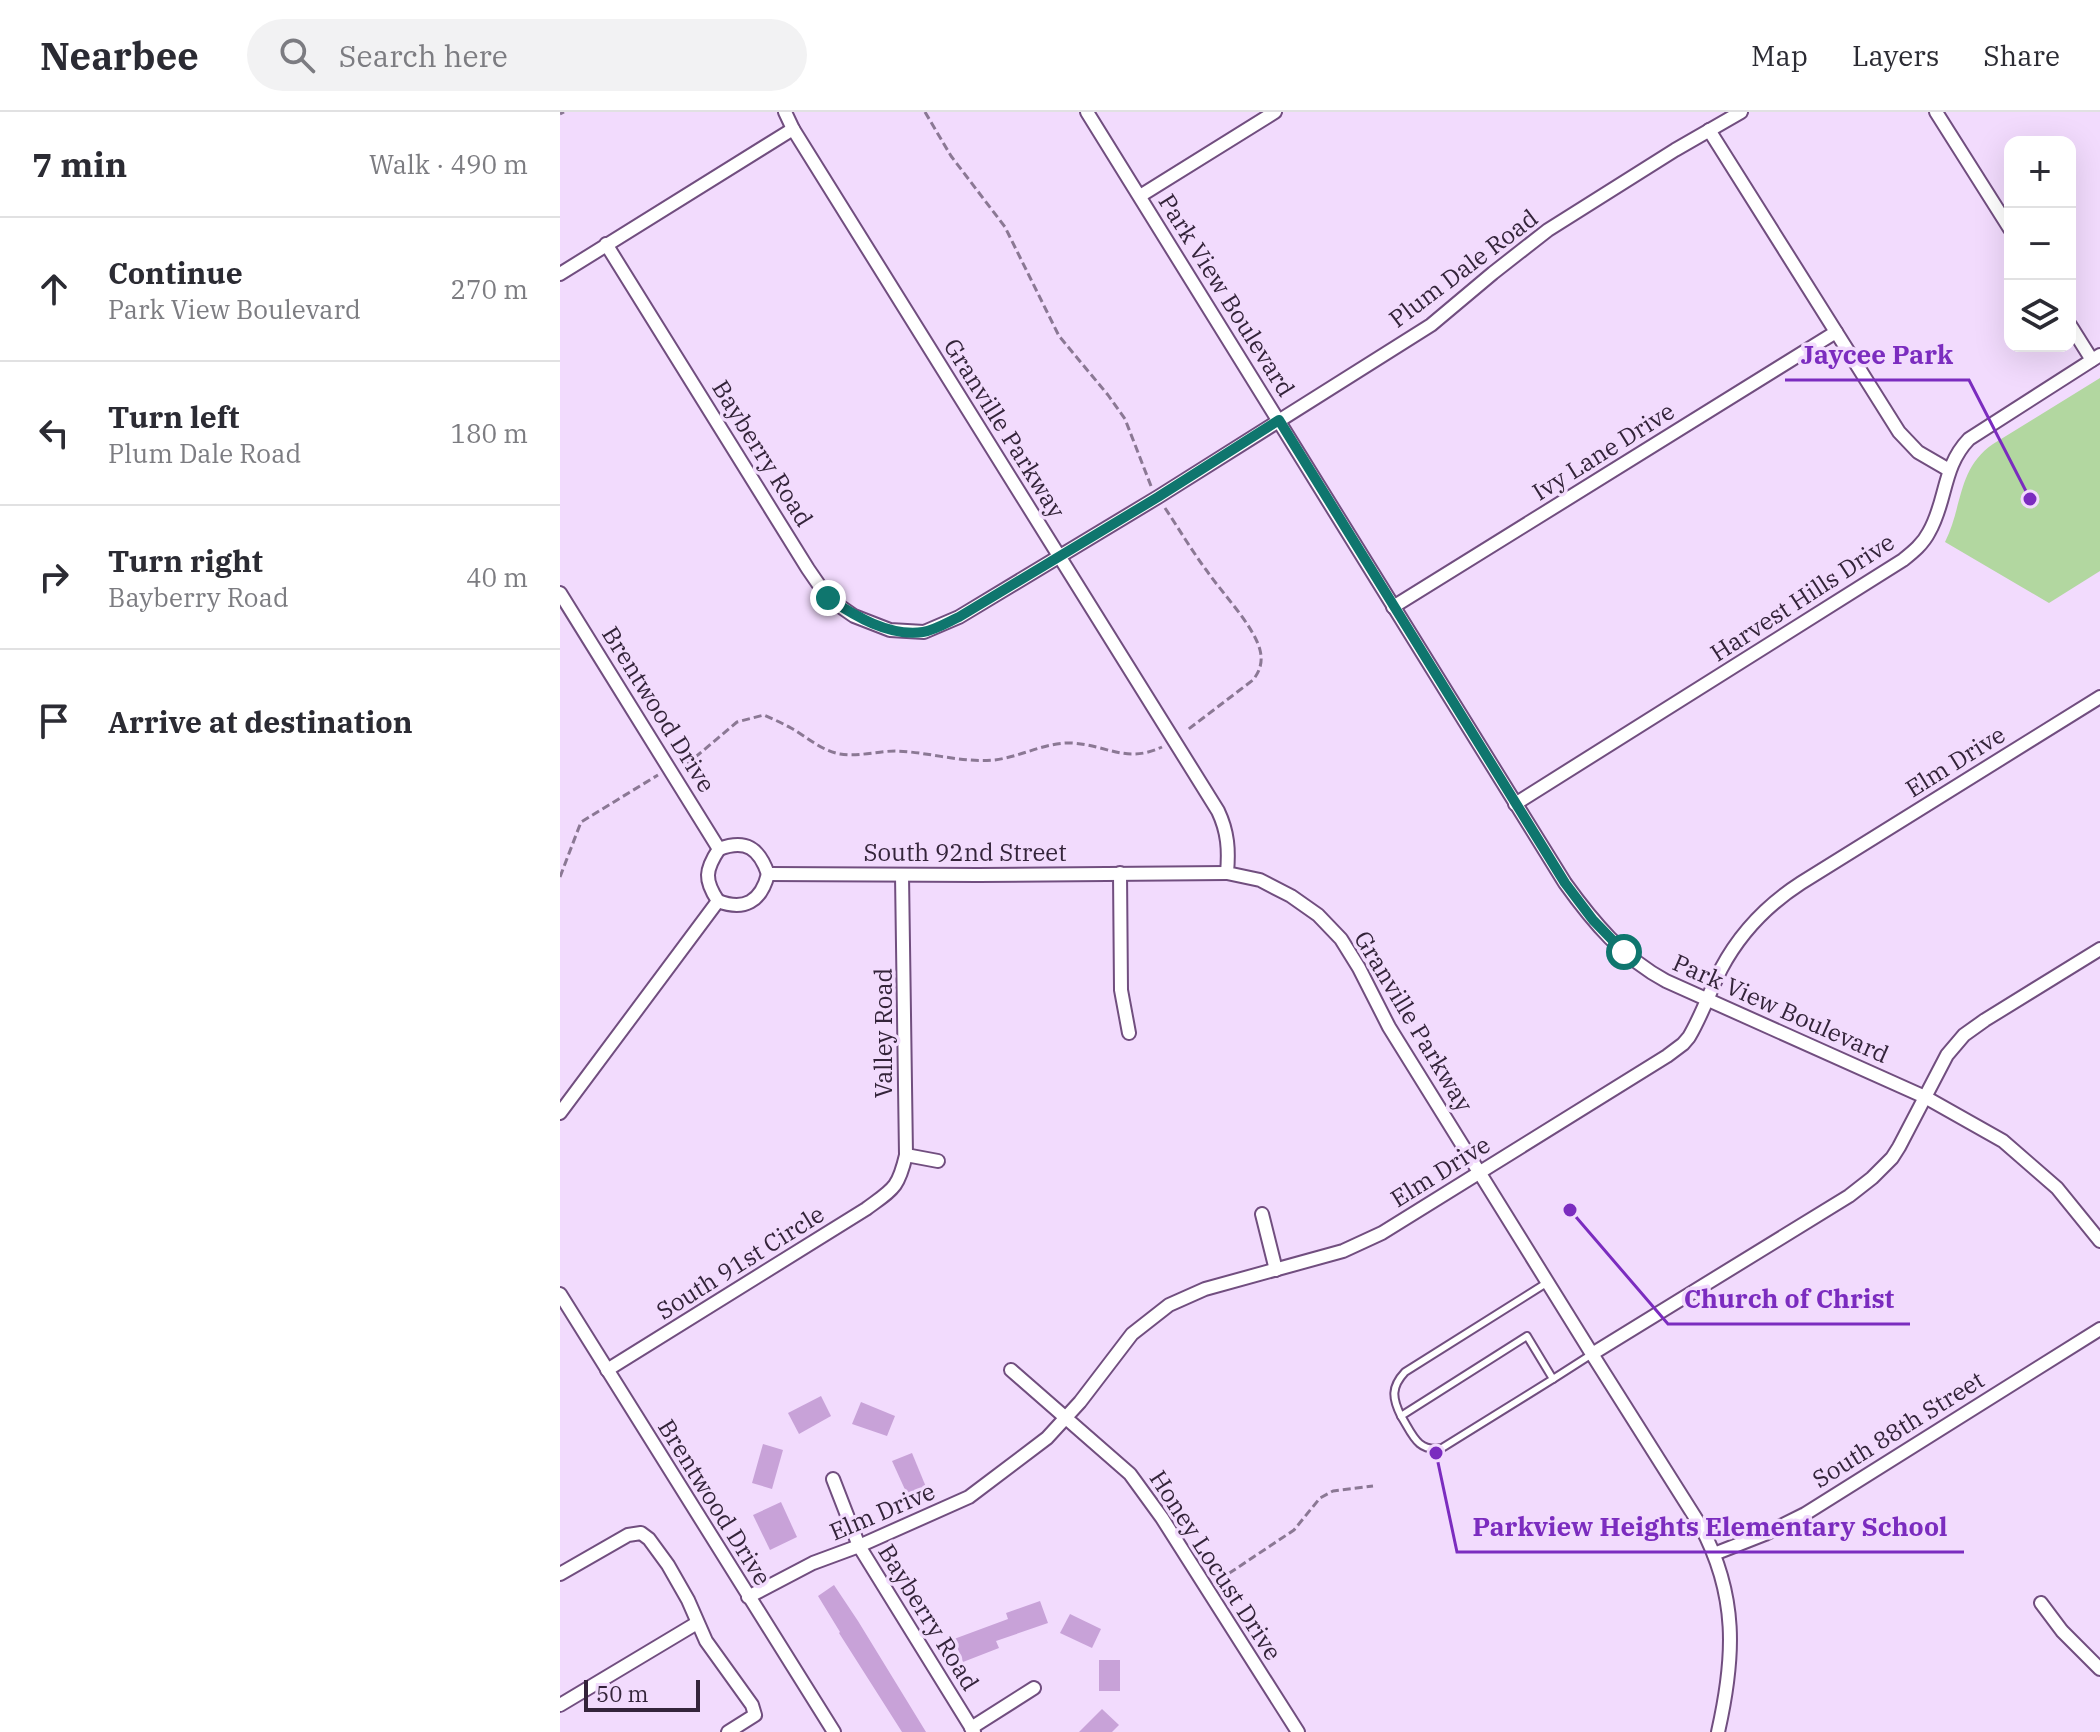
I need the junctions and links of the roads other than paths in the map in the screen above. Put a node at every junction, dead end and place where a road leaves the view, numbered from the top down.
1 (785, 112) edge
2 (1087, 112) edge
3 (1275, 112) edge
4 (1741, 112) edge
5 (1936, 112) edge
6 (793, 129) junction
7 (1709, 130) junction
8 (1140, 196) junction
9 (2004, 220) edge
10 (606, 244) junction
11 (560, 274) edge
12 (1836, 332) junction
13 (2076, 333) edge
14 (2096, 358) edge
15 (1279, 420) junction
16 (1949, 470) junction
17 (1059, 557) junction
18 (560, 593) edge
19 (1393, 607) junction
20 (924, 632) joint
21 (2100, 697) edge
22 (1515, 804) junction
23 (719, 849) junction
24 (1120, 873) junction
25 (1227, 873) junction
26 (768, 874) junction
27 (902, 875) junction
28 (718, 901) junction
29 (2100, 949) edge
30 (1707, 1000) junction
31 (1129, 1033) dead end
32 (1925, 1097) junction
33 (560, 1113) edge
34 (906, 1155) junction
35 (938, 1161) dead end
36 (1480, 1173) junction
37 (894, 1188) joint
38 (1262, 1214) dead end
39 (2100, 1241) edge
40 (1276, 1270) junction
41 (1548, 1282) junction
42 (560, 1294) edge
43 (2100, 1329) edge
44 (1592, 1354) junction
45 (607, 1370) junction
46 (1011, 1370) dead end
47 (1553, 1379) junction
48 (1401, 1416) junction
49 (1067, 1417) junction
50 (833, 1479) dead end
51 (859, 1546) junction
52 (1714, 1554) junction
53 (561, 1574) edge
54 (748, 1597) junction
55 (2041, 1603) dead end
56 (697, 1623) junction
57 (2100, 1669) edge
58 (1034, 1688) dead end
59 (560, 1705) edge
60 (972, 1730) edge
61 (728, 1732) edge
62 (834, 1732) edge
63 (1298, 1732) edge
64 (1718, 1732) edge

1 - 6 street, Granville Parkway
2 - 8 street, Park View Boulevard
3 - 8 street
4 - 7 street, Plum Dale Road
5 - 9 street
6 - 10 street
6 - 17 street, Granville Parkway
7 - 12 street
7 - 15 street, Plum Dale Road
8 - 15 street, Park View Boulevard
10 - 11 street
10 - 20 street, Bayberry Road
12 - 16 street
12 - 19 street, Ivy Lane Drive
13 - 14 street
14 - 16 street, Harvest Hills Drive
15 - 17 street, Plum Dale Road
15 - 19 street, Park View Boulevard
16 - 22 street, Harvest Hills Drive
17 - 20 street, Plum Dale Road
17 - 25 street, Granville Parkway
18 - 23 street, Brentwood Drive
19 - 22 street, Park View Boulevard
21 - 30 street, Elm Drive
22 - 30 street, Park View Boulevard
23 - 26 street
23 - 28 street
24 - 25 street, South 92nd Street
24 - 27 street, South 92nd Street
24 - 31 street
25 - 36 street, Granville Parkway
26 - 27 street, South 92nd Street
26 - 28 street
27 - 34 street, Valley Road
28 - 33 street
29 - 32 street
30 - 32 street, Park View Boulevard
30 - 36 street, Elm Drive
32 - 39 street, Park View Boulevard
32 - 44 street
34 - 35 street
34 - 37 street, Valley Road
36 - 40 street, Elm Drive
36 - 41 street, Granville Parkway
37 - 45 street, South 91st Circle
38 - 40 street
40 - 49 street, Elm Drive
41 - 44 street, Granville Parkway
41 - 48 lane
42 - 45 street, Brentwood Drive
43 - 52 street, South 88th Street
44 - 47 lane
44 - 52 street, Granville Parkway
45 - 54 street, Brentwood Drive
46 - 49 street, Honey Locust Drive
47 - 48 lane
47 - 48 lane
49 - 51 street, Elm Drive
49 - 63 street, Honey Locust Drive
50 - 51 street, Bayberry Road
51 - 54 street, Elm Drive
51 - 60 street, Bayberry Road
52 - 64 street, Granville Parkway
53 - 56 street
54 - 62 street, Brentwood Drive
55 - 57 street
56 - 59 street
56 - 61 street
58 - 60 street

